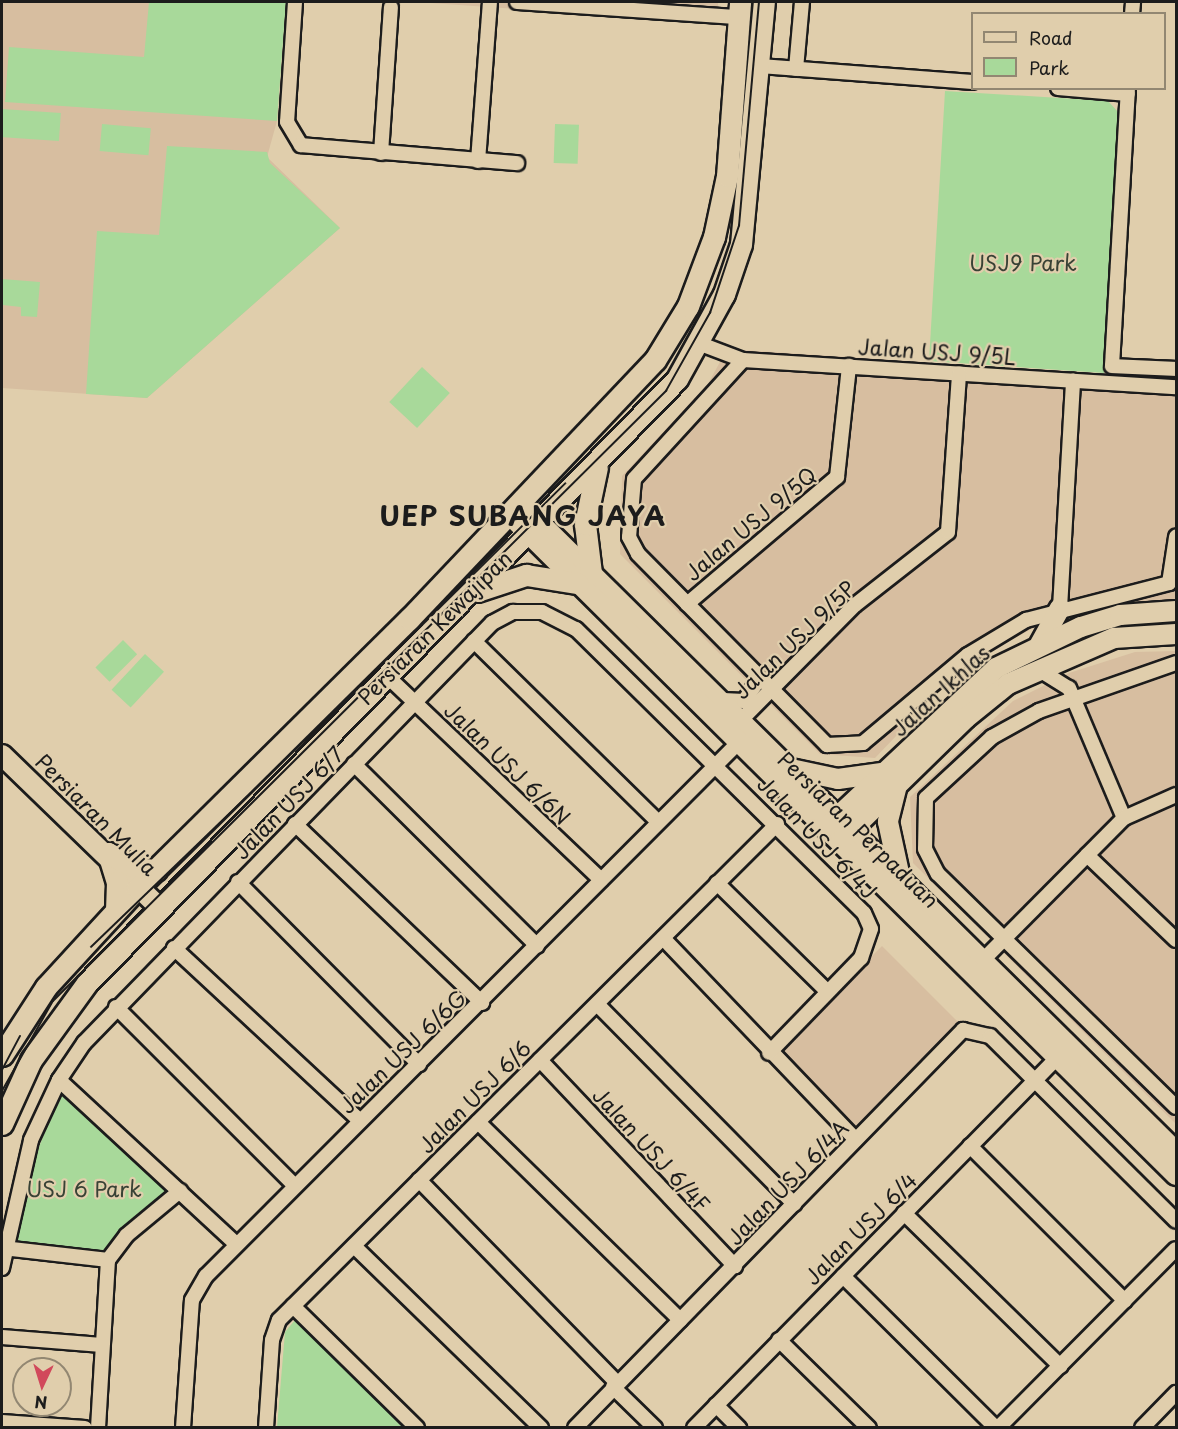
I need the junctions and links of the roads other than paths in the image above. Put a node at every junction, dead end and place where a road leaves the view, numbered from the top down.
1 (295, 2) edge
2 (490, 2) edge
3 (517, 2) edge
4 (764, 2) edge
5 (770, 2) edge
6 (802, 2) edge
7 (391, 7) dead end
8 (710, 8) edge
9 (740, 9) edge
10 (761, 44) junction
11 (760, 66) junction
12 (796, 69) junction
13 (971, 82) edge
14 (1105, 90) edge
15 (1128, 91) edge
16 (381, 153) junction
17 (478, 161) junction
18 (518, 163) dead end
19 (698, 343) junction
20 (743, 360) junction
21 (849, 366) junction
22 (1176, 369) edge
23 (958, 373) junction
24 (1073, 380) junction
25 (1176, 387) edge
26 (600, 461) junction
27 (515, 510) junction
28 (533, 527) junction
29 (1176, 537) edge
30 (584, 578) junction
31 (470, 594) junction
32 (687, 604) junction
33 (1060, 608) junction
34 (1176, 611) edge
35 (1080, 627) junction
36 (1176, 634) edge
37 (474, 641) junction
38 (1040, 644) junction
39 (1176, 663) edge
40 (1035, 669) junction
41 (386, 675) junction
42 (760, 678) junction
43 (771, 690) junction
44 (723, 700) junction
45 (1073, 701) junction
46 (414, 703) junction
47 (741, 720) junction
48 (737, 744) junction
49 (4, 760) edge
50 (354, 764) junction
51 (717, 764) junction
52 (788, 768) junction
53 (891, 777) junction
54 (1176, 795) edge
55 (1124, 818) junction
56 (658, 822) junction
57 (295, 824) junction
58 (777, 824) junction
59 (839, 829) junction
60 (108, 853) junction
61 (1087, 855) junction
62 (156, 870) junction
63 (900, 876) junction
64 (601, 880) junction
65 (238, 882) junction
66 (717, 883) junction
67 (137, 888) junction
68 (159, 907) junction
69 (116, 910) junction
70 (663, 938) junction
71 (1003, 938) junction
72 (1176, 940) edge
73 (537, 946) junction
74 (174, 948) junction
75 (977, 965) junction
76 (827, 991) junction
77 (482, 1003) junction
78 (597, 1004) junction
79 (116, 1007) junction
80 (769, 1053) junction
81 (2, 1054) edge
82 (1057, 1058) junction
83 (540, 1060) junction
84 (419, 1064) junction
85 (58, 1080) junction
86 (1035, 1081) junction
87 (1176, 1107) edge
88 (360, 1121) junction
89 (478, 1122) junction
90 (2, 1124) edge
91 (856, 1140) junction
92 (970, 1146) junction
93 (1176, 1152) edge
94 (1176, 1175) edge
95 (419, 1180) junction
96 (295, 1185) junction
97 (180, 1191) junction
98 (794, 1204) junction
99 (904, 1213) junction
100 (1176, 1221) edge
101 (236, 1244) junction
102 (354, 1246) junction
103 (3, 1248) junction
104 (1176, 1249) edge
105 (108, 1260) junction
106 (735, 1266) junction
107 (2, 1268) edge
108 (843, 1276) junction
109 (1125, 1301) junction
110 (293, 1306) junction
111 (680, 1320) junction
112 (2, 1337) edge
113 (780, 1340) junction
114 (102, 1345) junction
115 (1060, 1366) junction
116 (615, 1385) junction
117 (1176, 1393) edge
118 (716, 1405) junction
119 (2, 1422) edge
120 (85, 1428) edge
121 (98, 1428) edge
122 (183, 1428) edge
123 (266, 1428) edge
124 (417, 1428) edge
125 (541, 1428) edge
126 (575, 1428) edge
127 (655, 1428) edge
128 (693, 1428) edge
129 (739, 1428) edge
130 (869, 1428) edge
131 (997, 1428) edge
132 (1142, 1428) edge

1 - 16 street
2 - 17 street
3 - 8 street
4 - 10 main road, Persiaran Kewajipan
5 - 10 main road, Persiaran Kewajipan
6 - 12 street
7 - 16 street
8 - 9 street
9 - 27 main road, Persiaran Kewajipan
10 - 11 main road, Persiaran Kewajipan
11 - 12 street
11 - 19 main road, Persiaran Kewajipan
12 - 13 street
14 - 15 street
15 - 22 street
16 - 17 street
17 - 18 street
19 - 20 street, Jalan USJ 9/5L
19 - 26 main road, Persiaran Kewajipan
20 - 21 street, Jalan USJ 9/5L
20 - 32 street
21 - 23 street, Jalan USJ 9/5L
21 - 32 street, Jalan USJ 9/5Q
23 - 24 street, Jalan USJ 9/5L
23 - 43 street, Jalan USJ 9/5P
24 - 25 street, Jalan USJ 9/5L
24 - 33 street
26 - 28 main road, Persiaran Kewajipan
26 - 30 main road
27 - 28 main road, Persiaran Perpaduan
27 - 62 main road, Persiaran Kewajipan
28 - 30 main road, Persiaran Perpaduan
28 - 31 main road, Persiaran Kewajipan
29 - 33 street
30 - 31 main road
30 - 44 main road, Persiaran Perpaduan
30 - 48 main road, Persiaran Perpaduan
31 - 41 main road, Persiaran Kewajipan
32 - 42 street
33 - 35 main road
33 - 38 main road
33 - 43 street
34 - 35 main road, Jalan Ikhlas
35 - 38 main road, Jalan Ikhlas
36 - 40 main road, Jalan Ikhlas
37 - 46 street, Jalan USJ 6/7
37 - 51 street, Jalan USJ 6/7
37 - 56 street
38 - 53 main road, Jalan Ikhlas
39 - 45 street
40 - 45 street
40 - 53 main road, Jalan Ikhlas
41 - 46 street, Jalan USJ 6/6N
41 - 68 main road, Persiaran Kewajipan
42 - 43 street
42 - 44 street
43 - 47 street, Jalan USJ 9/5P
44 - 47 main road, Persiaran Perpaduan
45 - 55 street
45 - 71 street
46 - 50 street, Jalan USJ 6/7
46 - 64 street, Jalan USJ 6/6N
47 - 52 main road, Persiaran Perpaduan
48 - 51 street, Jalan USJ 6/6G
48 - 59 main road, Persiaran Perpaduan
49 - 60 main road, Persiaran Mulia
50 - 57 street, Jalan USJ 6/7
50 - 73 street
51 - 56 street, Jalan USJ 6/6G
51 - 58 street, Jalan USJ 6/4J
52 - 53 main road
52 - 59 main road, Persiaran Perpaduan
53 - 59 main road, Jalan Ikhlas
53 - 63 main road
54 - 55 street
55 - 61 street
56 - 64 street, Jalan USJ 6/6G
57 - 65 street, Jalan USJ 6/7
57 - 77 street
58 - 66 street, Jalan USJ 6/6
58 - 76 street, Jalan USJ 6/4J
59 - 63 main road, Persiaran Perpaduan
59 - 75 main road, Persiaran Perpaduan
60 - 62 main road
60 - 67 main road, Persiaran Mulia
60 - 69 main road
61 - 71 street
61 - 72 street
62 - 67 main road, Persiaran Kewajipan
63 - 75 main road, Persiaran Perpaduan
64 - 73 street, Jalan USJ 6/6G
65 - 74 street, Jalan USJ 6/7
65 - 84 street
66 - 70 street, Jalan USJ 6/6
66 - 76 street
67 - 68 main road, Persiaran Mulia
67 - 69 main road, Persiaran Kewajipan
68 - 90 main road, Persiaran Kewajipan
69 - 81 main road, Persiaran Kewajipan
70 - 78 street, Jalan USJ 6/6
70 - 80 street
71 - 75 street
71 - 87 street
73 - 77 street, Jalan USJ 6/6G
74 - 79 street, Jalan USJ 6/7
74 - 88 street
75 - 82 main road, Persiaran Perpaduan
75 - 93 main road, Persiaran Perpaduan
76 - 80 street, Jalan USJ 6/4J
77 - 84 street, Jalan USJ 6/6G
78 - 83 street, Jalan USJ 6/6
78 - 98 street
79 - 85 street, Jalan USJ 6/7
79 - 96 street
80 - 91 street
82 - 86 street, Jalan USJ 6/4
82 - 94 main road, Persiaran Perpaduan
83 - 89 street, Jalan USJ 6/6
83 - 106 street, Jalan USJ 6/4F
84 - 88 street, Jalan USJ 6/6G
85 - 97 street
85 - 103 street, Jalan USJ 6/7
86 - 91 street, Jalan USJ 6/4A
86 - 92 street, Jalan USJ 6/4
86 - 100 street
88 - 96 street, Jalan USJ 6/6G
89 - 95 street, Jalan USJ 6/6
89 - 111 street
91 - 98 street, Jalan USJ 6/4A
92 - 99 street, Jalan USJ 6/4
92 - 109 street
95 - 102 street, Jalan USJ 6/6
95 - 116 street
96 - 101 street, Jalan USJ 6/6G
97 - 101 street
97 - 105 street
98 - 106 street, Jalan USJ 6/4A
99 - 108 street, Jalan USJ 6/4
99 - 115 street
101 - 122 street, Jalan USJ 6/6G
102 - 110 street, Jalan USJ 6/6
102 - 125 street
103 - 105 street
103 - 107 street, Jalan USJ 6/7
104 - 109 street
105 - 114 street
106 - 111 street, Jalan USJ 6/4A
108 - 113 street, Jalan USJ 6/4
108 - 131 street
109 - 115 street
110 - 123 street, Jalan USJ 6/6
110 - 124 street
111 - 116 street, Jalan USJ 6/4A
112 - 114 street
113 - 118 street, Jalan USJ 6/4
113 - 130 street
114 - 121 street
115 - 131 street
116 - 126 street, Jalan USJ 6/4A
116 - 127 street
117 - 132 street
118 - 128 street, Jalan USJ 6/4
118 - 129 street
119 - 120 street

